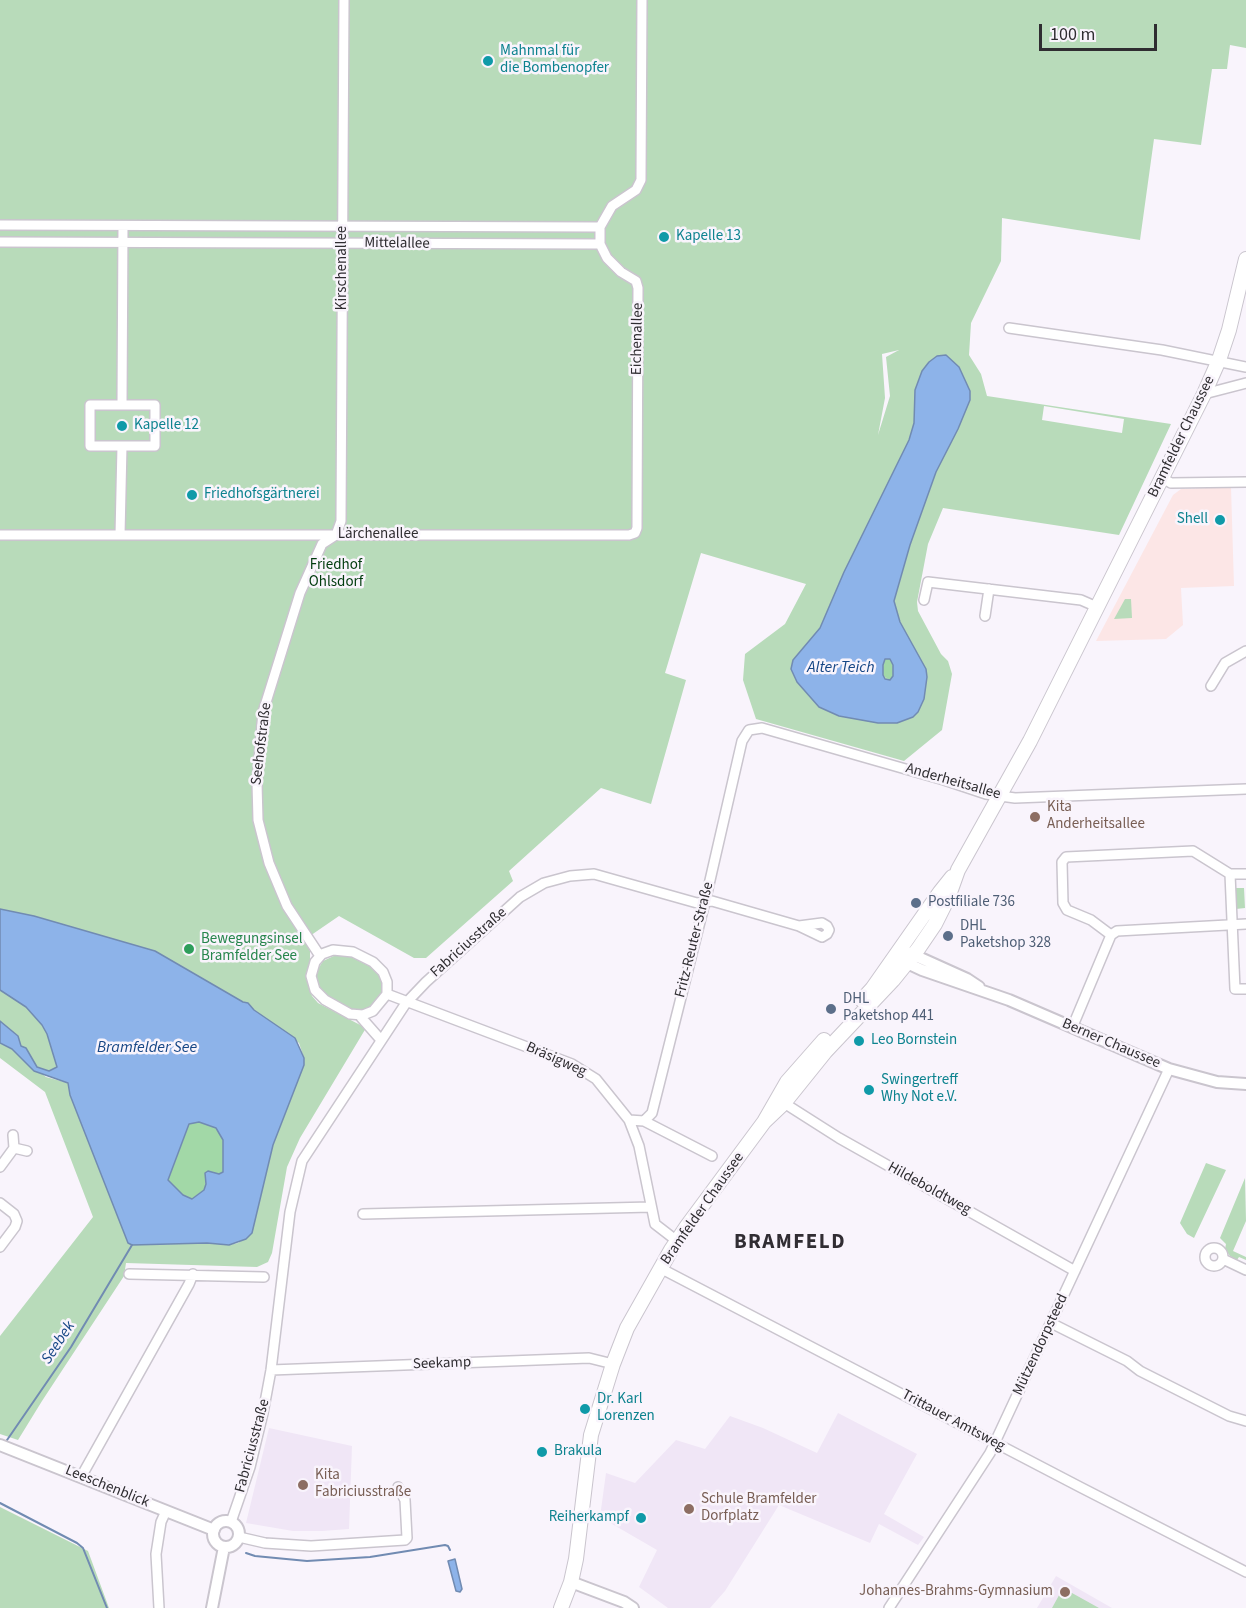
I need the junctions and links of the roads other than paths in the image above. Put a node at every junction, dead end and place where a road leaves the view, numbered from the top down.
1 (344, 0) edge
2 (642, 0) edge
3 (0, 225) edge
4 (123, 226) junction
5 (343, 226) junction
6 (600, 227) junction
7 (0, 242) edge
8 (123, 243) junction
9 (343, 243) junction
10 (600, 244) junction
11 (1246, 259) edge
12 (1009, 328) dead end
13 (1219, 360) junction
14 (1246, 367) edge
15 (1246, 383) edge
16 (1204, 394) junction
17 (122, 405) junction
18 (122, 446) junction
19 (1162, 478) junction
20 (1246, 482) edge
21 (635, 533) joint
22 (0, 535) edge
23 (120, 535) junction
24 (336, 535) junction
25 (989, 588) junction
26 (924, 600) dead end
27 (1097, 608) junction
28 (985, 616) dead end
29 (1246, 651) edge
30 (1211, 686) dead end
31 (742, 741) joint
32 (1246, 789) edge
33 (1000, 796) junction
34 (958, 870) junction
35 (1230, 874) junction
36 (1246, 874) edge
37 (705, 902) junction
38 (1246, 924) edge
39 (1232, 925) junction
40 (799, 926) dead end
41 (1111, 935) junction
42 (900, 950) junction
43 (320, 956) junction
44 (911, 958) junction
45 (1246, 989) edge
46 (387, 994) junction
47 (406, 1003) junction
48 (359, 1015) junction
49 (1072, 1028) junction
50 (381, 1040) junction
51 (1170, 1069) junction
52 (1246, 1084) edge
53 (784, 1103) junction
54 (629, 1120) junction
55 (644, 1121) junction
56 (764, 1122) junction
57 (13, 1135) dead end
58 (14, 1148) junction
59 (27, 1151) dead end
60 (712, 1156) dead end
61 (0, 1167) edge
62 (0, 1203) edge
63 (651, 1207) junction
64 (363, 1214) dead end
65 (677, 1241) junction
66 (0, 1247) edge
67 (1223, 1259) dead end
68 (660, 1268) junction
69 (1076, 1270) junction
70 (1246, 1270) edge
71 (129, 1274) dead end
72 (192, 1274) junction
73 (264, 1277) dead end
74 (1051, 1323) junction
75 (613, 1364) junction
76 (271, 1370) junction
77 (1246, 1421) edge
78 (995, 1443) junction
79 (4, 1446) edge
80 (81, 1477) junction
81 (398, 1487) dead end
82 (166, 1511) junction
83 (231, 1522) junction
84 (214, 1530) junction
85 (239, 1537) junction
86 (224, 1547) junction
87 (1246, 1572) edge
88 (571, 1582) junction
89 (159, 1608) edge
90 (212, 1608) edge
91 (561, 1608) edge
92 (633, 1608) edge
93 (889, 1608) edge

1 - 5 street, Kirschenallee
2 - 6 street
3 - 4 street, Mittelallee
4 - 5 street, Mittelallee
4 - 8 street
5 - 6 street, Mittelallee
5 - 9 street, Kirschenallee
6 - 10 street
7 - 8 street, Mittelallee
8 - 9 street, Mittelallee
8 - 17 street
9 - 10 street, Mittelallee
9 - 24 street, Kirschenallee
10 - 21 street, Eichenallee
11 - 13 main road, Bramfelder Chaussee
12 - 13 street
13 - 14 street
13 - 16 main road, Bramfelder Chaussee
15 - 16 street
16 - 19 main road, Bramfelder Chaussee
17 - 18 street
17 - 18 street
18 - 23 street
19 - 20 street
19 - 27 main road, Bramfelder Chaussee
21 - 24 street, Lärchenallee
22 - 23 street, Lärchenallee
23 - 24 street, Lärchenallee
24 - 43 street, Seehofstraße
25 - 26 street
25 - 27 street
25 - 28 street
27 - 33 main road, Bramfelder Chaussee
29 - 30 street
31 - 33 street, Anderheitsallee
31 - 37 street, Fritz-Reuter-Straße
32 - 33 street, Anderheitsallee
33 - 34 main road, Bramfelder Chaussee
34 - 42 main road, Bramfelder Chaussee
34 - 44 main road, Bramfelder Chaussee
35 - 36 street
35 - 39 street
35 - 41 street
37 - 40 street, Fabriciusstraße
37 - 47 street, Fabriciusstraße
37 - 55 street, Fritz-Reuter-Straße
38 - 39 street
39 - 41 street
39 - 45 street
41 - 49 street
42 - 44 street
42 - 56 main road, Bramfelder Chaussee
43 - 46 street
43 - 48 street
44 - 49 street, Berner Chaussee
44 - 53 main road, Bramfelder Chaussee
46 - 47 street, Bräsigweg
46 - 48 street
47 - 50 street, Fabriciusstraße
47 - 54 street, Bräsigweg
48 - 50 street
49 - 51 street, Berner Chaussee
50 - 76 street, Fabriciusstraße
51 - 52 street, Berner Chaussee
51 - 69 street, Mützendorpsteed
53 - 56 main road, Bramfelder Chaussee
53 - 69 street, Hildeboldtweg
54 - 55 street
54 - 63 street, Bräsigweg
55 - 60 street
56 - 65 main road, Bramfelder Chaussee
57 - 58 street
58 - 59 street
58 - 61 street
62 - 66 street
63 - 64 street
63 - 65 street, Bräsigweg
65 - 68 main road, Bramfelder Chaussee
67 - 70 street
68 - 75 main road, Bramfelder Chaussee
68 - 78 street, Trittauer Amtsweg
69 - 74 street, Mützendorpsteed
71 - 72 street
72 - 73 street
72 - 80 street
74 - 77 street
74 - 78 street, Mützendorpsteed
75 - 76 street, Seekamp
75 - 88 main road, Bramfelder Chaussee
76 - 83 street, Fabriciusstraße
78 - 87 street, Trittauer Amtsweg
78 - 93 street, Mützendorpsteed
79 - 80 street, Leeschenblick
80 - 82 street, Leeschenblick
81 - 85 street
82 - 84 street, Leeschenblick
82 - 89 street
83 - 84 street
83 - 85 street
84 - 86 street
85 - 86 street
86 - 90 street
88 - 91 main road, Bramfelder Chaussee
88 - 92 street

